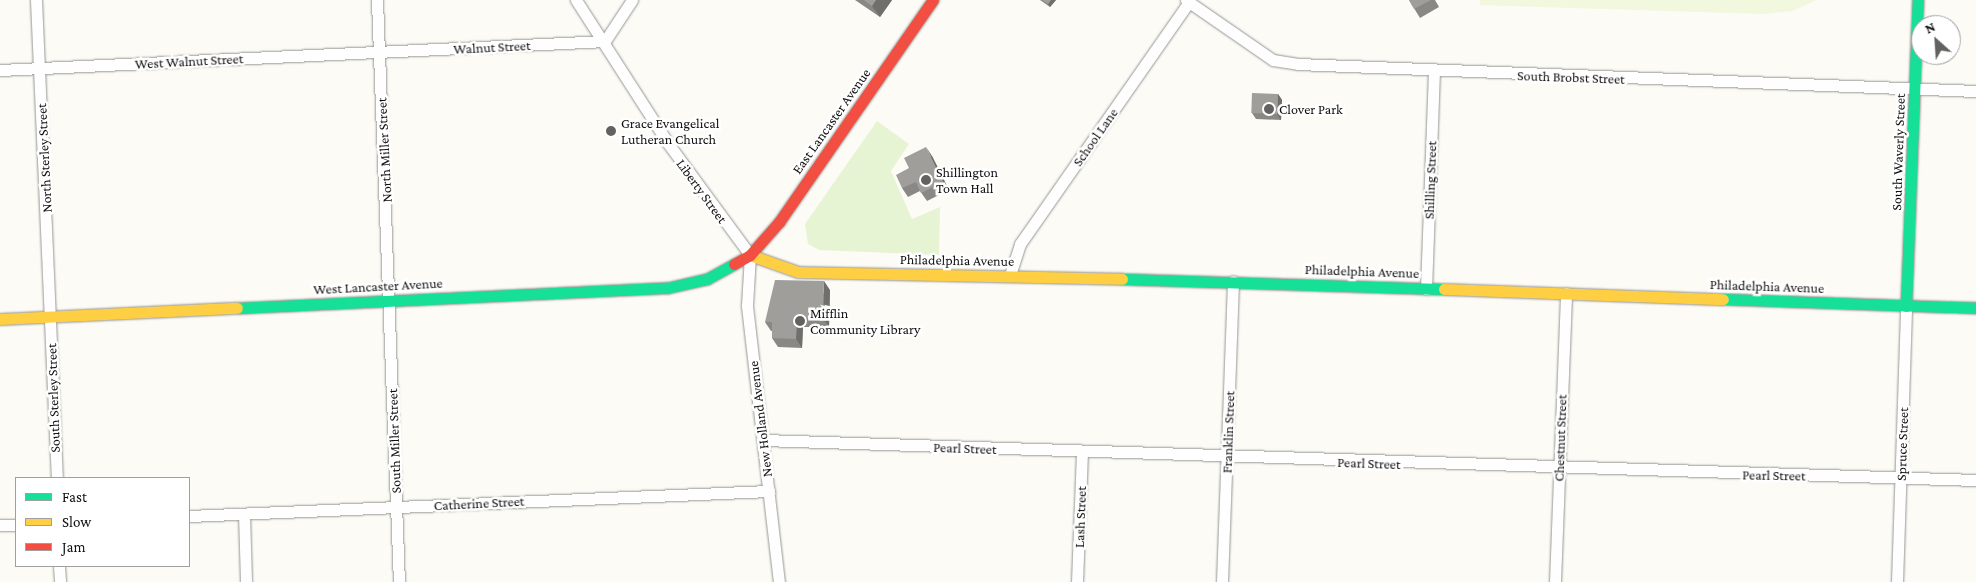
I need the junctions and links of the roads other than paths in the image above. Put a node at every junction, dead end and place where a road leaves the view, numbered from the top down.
1 (36, 0) edge
2 (376, 0) edge
3 (576, 0) edge
4 (632, 0) edge
5 (933, 0) edge
6 (1918, 0) edge
7 (1187, 1) edge
8 (605, 41) junction
9 (379, 52) junction
10 (39, 68) junction
11 (0, 70) edge
12 (1434, 72) junction
13 (1915, 89) junction
14 (1976, 91) edge
15 (750, 255) junction
16 (1010, 275) junction
17 (1233, 281) junction
18 (1426, 289) junction
19 (1566, 293) junction
20 (391, 300) junction
21 (1906, 306) junction
22 (1976, 308) edge
23 (50, 317) junction
24 (0, 319) edge
25 (763, 440) junction
26 (1082, 452) junction
27 (1227, 458) junction
28 (1559, 469) junction
29 (56, 477) edge
30 (1900, 478) junction
31 (1976, 480) edge
32 (769, 491) junction
33 (396, 507) junction
34 (244, 514) junction
35 (190, 516) edge
36 (0, 525) edge
37 (15, 525) edge
38 (60, 567) edge
39 (60, 582) edge
40 (246, 582) edge
41 (399, 582) edge
42 (780, 582) edge
43 (1077, 582) edge
44 (1222, 582) edge
45 (1555, 582) edge
46 (1897, 582) edge

1 - 10 street, North Sterley Street
2 - 9 street, North Miller Street
3 - 8 street, Liberty Street
4 - 8 street
5 - 15 main road, East Lancaster Avenue
6 - 13 main road, South Waverly Street
7 - 12 street, South Brobst Street
7 - 16 street, School Lane
8 - 9 street, Walnut Street
8 - 15 street, Liberty Street
9 - 10 street, West Walnut Street
9 - 20 street, North Miller Street
10 - 11 street, West Walnut Street
10 - 23 street, North Sterley Street
12 - 13 street, South Brobst Street
12 - 18 street, Shilling Street
13 - 14 street, South Brobst Street
13 - 21 main road, South Waverly Street
15 - 16 main road, Philadelphia Avenue
15 - 20 main road, West Lancaster Avenue
15 - 25 street, New Holland Avenue
16 - 17 main road, Philadelphia Avenue
17 - 18 main road, Philadelphia Avenue
17 - 27 street, Franklin Street
18 - 19 main road, Philadelphia Avenue
19 - 21 main road, Philadelphia Avenue
19 - 28 street, Chestnut Street
20 - 23 main road, West Lancaster Avenue
20 - 33 street, South Miller Street
21 - 22 main road, Philadelphia Avenue
21 - 30 street, Spruce Street
23 - 24 main road, West Lancaster Avenue
23 - 29 street, South Sterley Street
25 - 26 street, Pearl Street
25 - 32 street, New Holland Avenue
26 - 27 street, Pearl Street
26 - 43 street, Lash Street
27 - 28 street, Pearl Street
27 - 44 street, Franklin Street
28 - 30 street, Pearl Street
28 - 45 street, Chestnut Street
30 - 31 street, Pearl Street
30 - 46 street, Spruce Street
32 - 33 street, Catherine Street
32 - 42 street, New Holland Avenue
33 - 34 street, Catherine Street
33 - 41 street, South Miller Street
34 - 35 street, Catherine Street
34 - 40 street
36 - 37 street
38 - 39 street

